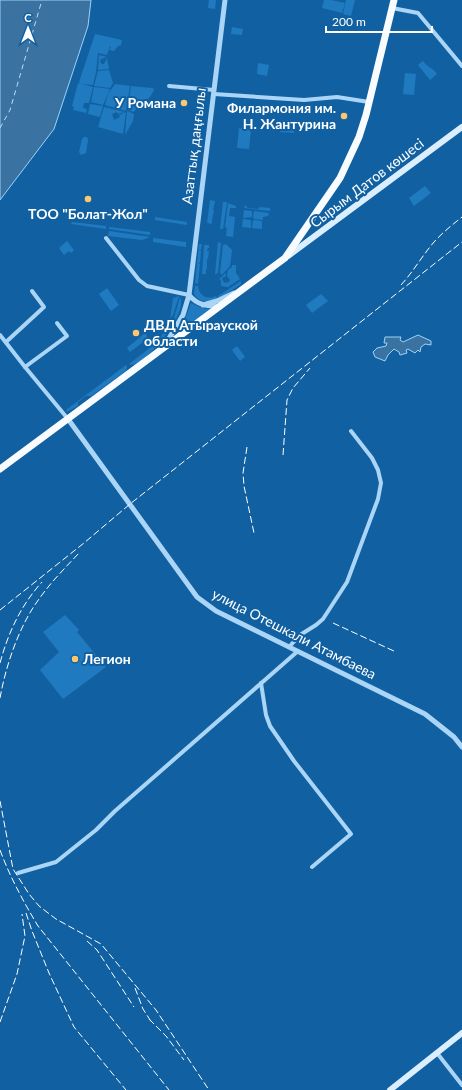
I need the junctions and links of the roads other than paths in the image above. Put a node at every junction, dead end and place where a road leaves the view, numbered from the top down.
1 (225, 0) edge
2 (394, 0) edge
3 (392, 8) junction
4 (462, 66) edge
5 (169, 86) dead end
6 (214, 92) junction
7 (369, 102) junction
8 (462, 127) edge
9 (106, 238) dead end
10 (285, 258) junction
11 (247, 287) junction
12 (32, 291) dead end
13 (189, 295) junction
14 (203, 305) junction
15 (220, 307) junction
16 (57, 323) dead end
17 (0, 335) edge
18 (6, 342) junction
19 (163, 347) junction
20 (24, 367) junction
21 (68, 419) junction
22 (351, 431) dead end
23 (0, 469) edge
24 (289, 646) junction
25 (298, 651) junction
26 (261, 683) junction
27 (462, 746) edge
28 (312, 867) dead end
29 (18, 873) dead end
30 (462, 1033) edge
31 (437, 1053) junction
32 (462, 1085) edge
33 (390, 1090) edge

1 - 6 street, Азаттық даңғылы
2 - 3 main road
3 - 4 street
3 - 7 main road
5 - 6 street
6 - 7 street
6 - 13 street, Азаттық даңғылы
7 - 10 main road
8 - 10 main road, Сырым Датов көшесі
9 - 13 street
10 - 11 main road
11 - 14 street
11 - 15 main road
12 - 18 street
13 - 14 street
13 - 19 street, Азаттық даңғылы
14 - 15 street
15 - 19 main road
16 - 20 street
17 - 18 street
18 - 20 street
19 - 21 main road
20 - 21 street
21 - 23 main road
21 - 24 street, улица Отешкали Атамбаева
22 - 24 street
24 - 25 street, улица Отешкали Атамбаева
25 - 26 street
25 - 27 street, улица Отешкали Атамбаева
26 - 28 street
26 - 29 street
30 - 31 main road
31 - 32 street
31 - 33 main road

